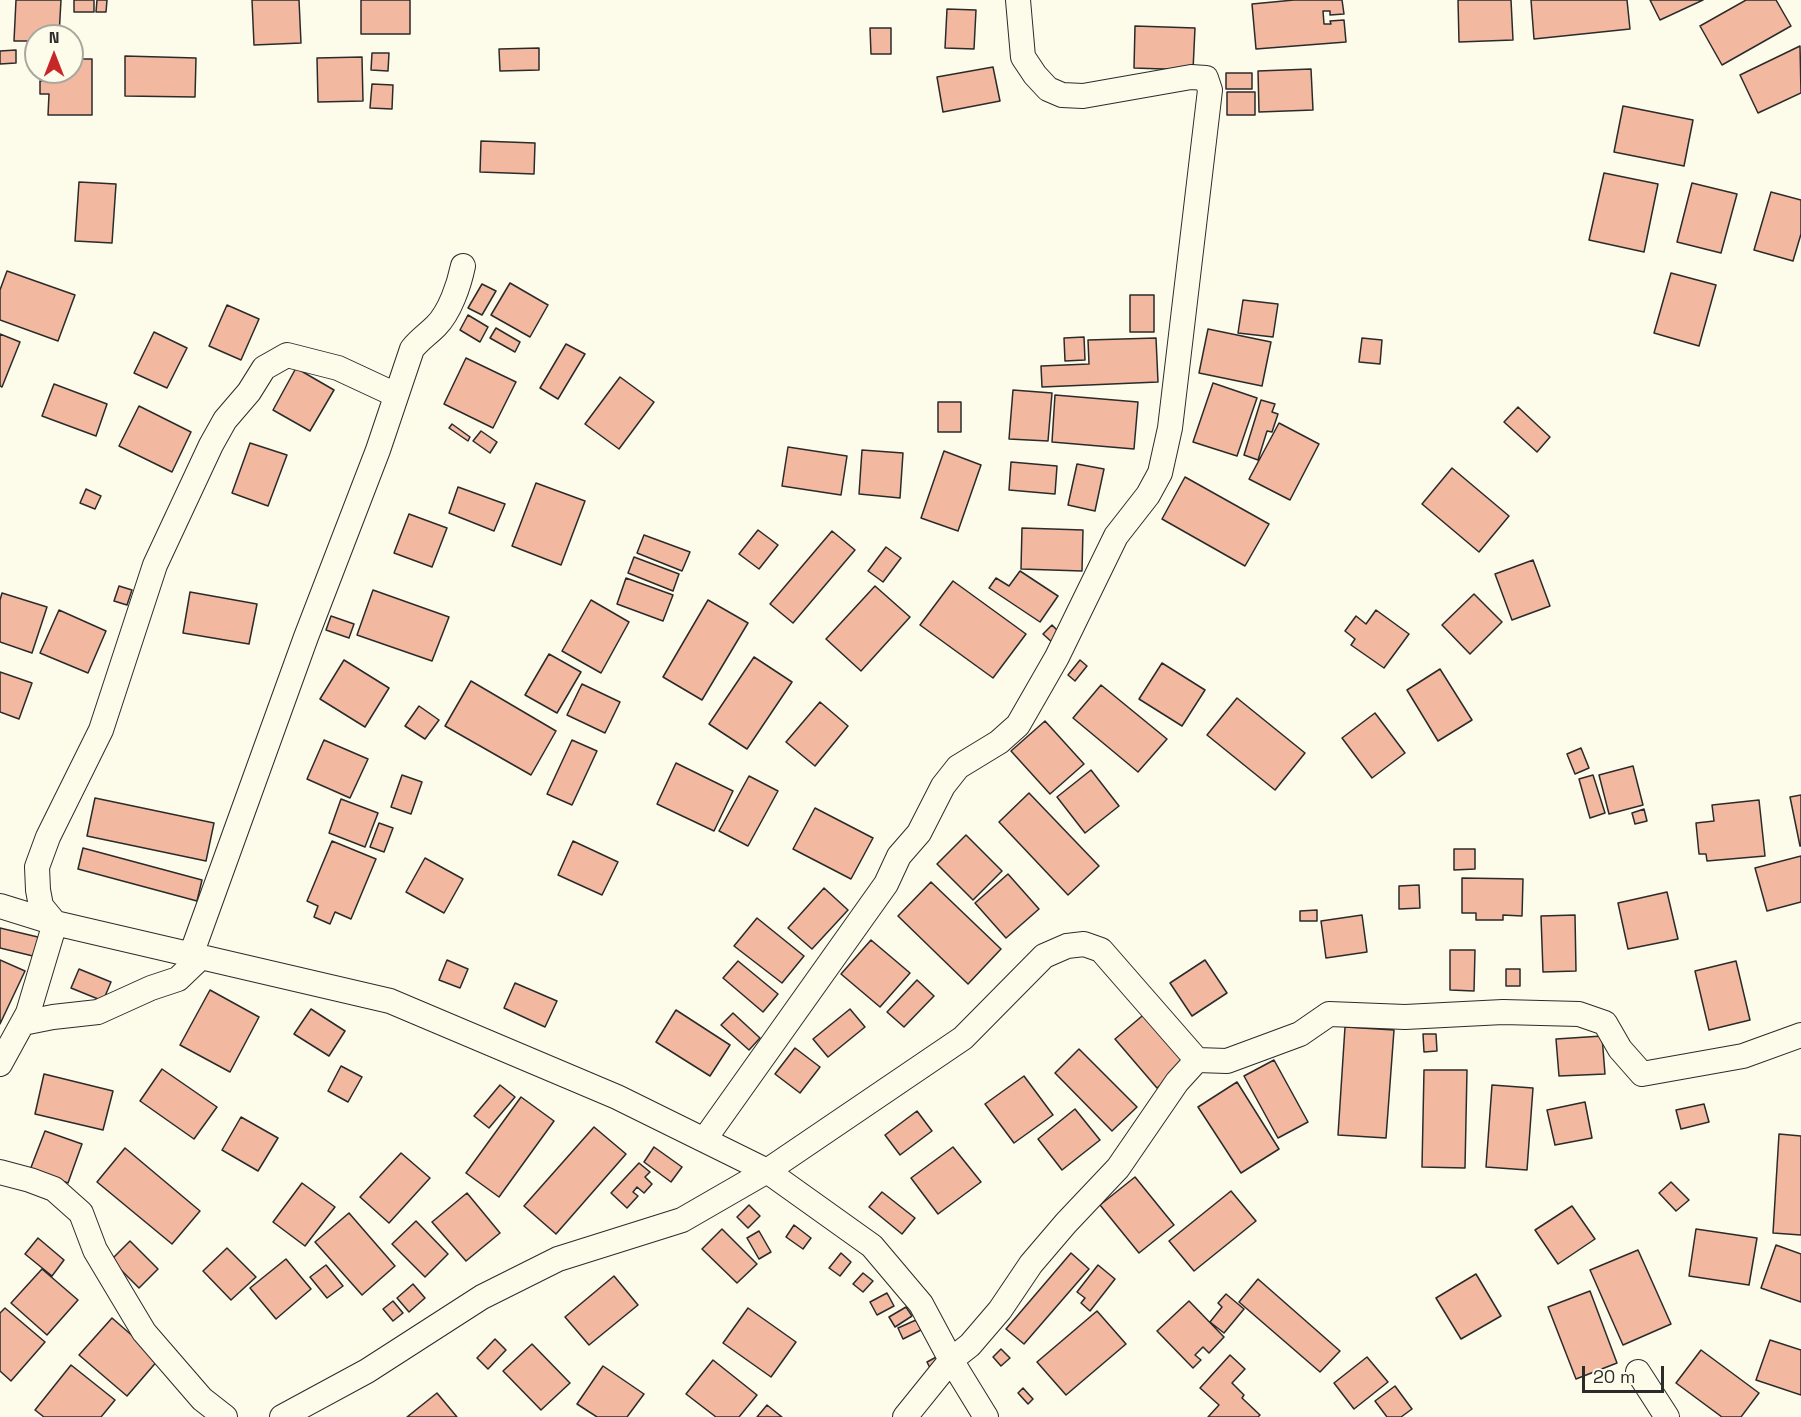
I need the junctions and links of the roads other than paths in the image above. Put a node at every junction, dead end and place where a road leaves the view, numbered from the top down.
1 (1018, 0) edge
2 (464, 266) dead end
3 (396, 395) junction
4 (0, 906) edge
5 (55, 923) junction
6 (196, 956) junction
7 (23, 1023) junction
8 (1801, 1035) edge
9 (1197, 1060) junction
10 (0, 1064) edge
11 (704, 1140) junction
12 (767, 1171) junction
13 (0, 1172) edge
14 (951, 1360) junction
15 (1638, 1372) dead end
16 (225, 1417) edge
17 (282, 1417) edge
18 (905, 1417) edge
19 (986, 1417) edge
20 (1666, 1417) edge

1 - 11 street
2 - 3 street
3 - 5 street
3 - 6 street
4 - 5 street
5 - 6 street
5 - 7 street
6 - 7 street
6 - 11 street
7 - 10 street
8 - 9 street
9 - 12 street
9 - 14 street
11 - 12 street
12 - 14 street
12 - 17 street
13 - 16 street
14 - 18 street
14 - 19 street
15 - 20 street

